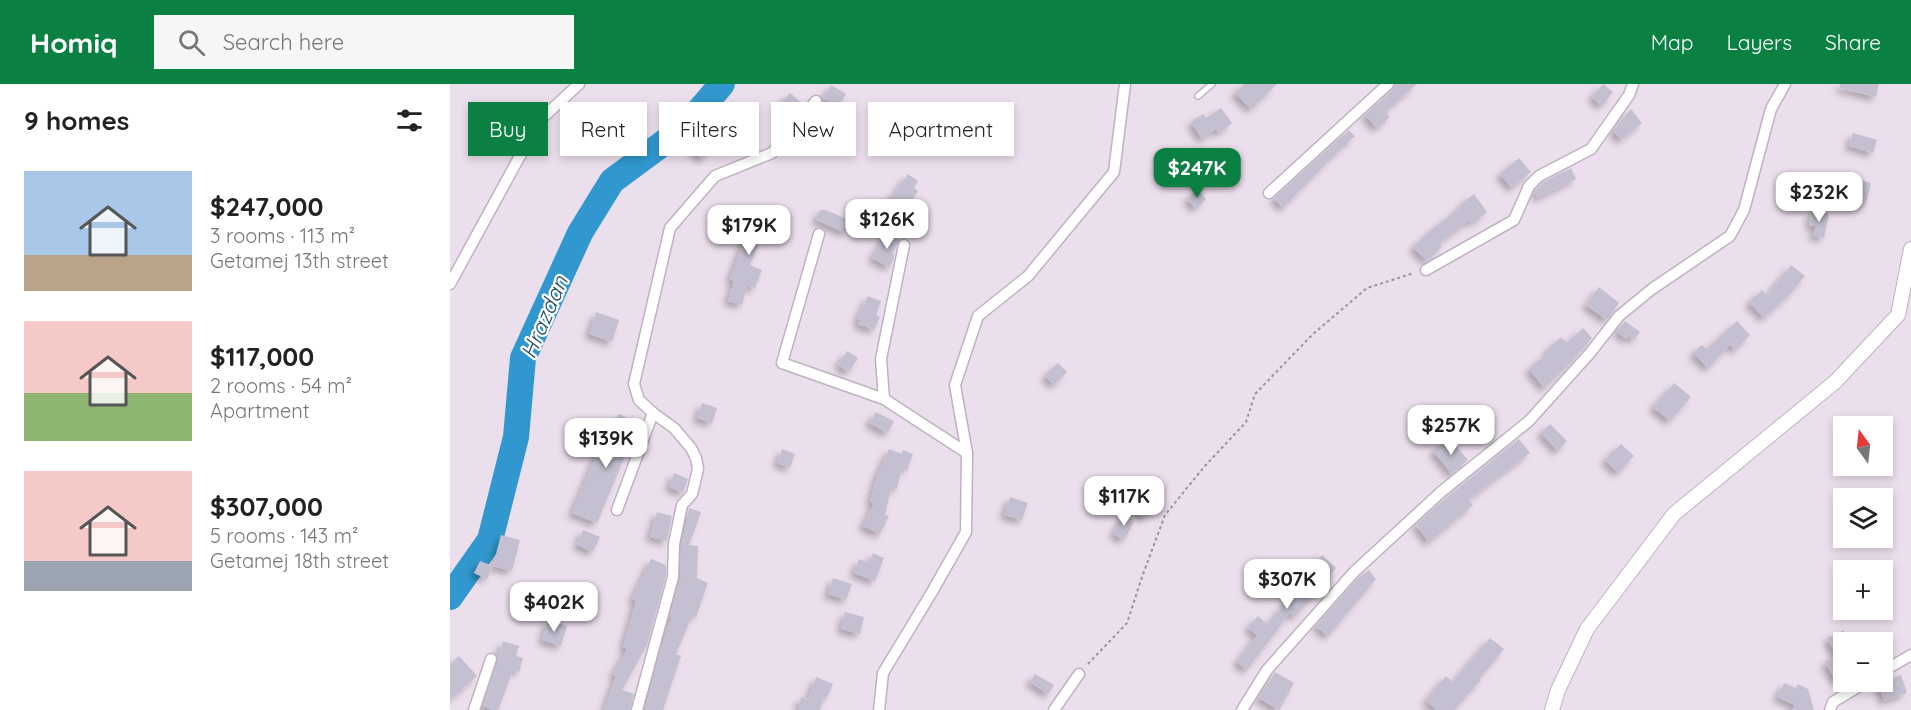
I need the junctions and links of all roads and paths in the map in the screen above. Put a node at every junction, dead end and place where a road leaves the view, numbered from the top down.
1 (579, 84) edge
2 (1125, 84) edge
3 (1212, 84) edge
4 (1388, 84) edge
5 (1633, 84) edge
6 (1785, 84) edge
7 (1198, 96) dead end
8 (816, 101) dead end
9 (1269, 193) dead end
10 (819, 234) dead end
11 (904, 245) dead end
12 (1911, 249) edge
13 (1426, 270) joint
14 (450, 284) edge
15 (884, 399) junction
16 (653, 413) junction
17 (967, 453) junction
18 (617, 510) dead end
19 (1911, 655) edge
20 (492, 659) dead end
21 (1893, 666) edge
22 (1078, 674) joint
23 (1850, 692) edge
24 (474, 710) edge
25 (637, 710) edge
26 (879, 710) edge
27 (1054, 710) edge
28 (1242, 710) edge
29 (1552, 710) edge
30 (1830, 710) edge

1 - 14 street
2 - 17 street
3 - 7 lane
4 - 9 street
5 - 13 street
6 - 28 street
8 - 16 street
10 - 15 street
11 - 15 street
12 - 29 street
13 - 22 path
15 - 17 street
16 - 18 street
16 - 25 street
17 - 26 street
19 - 21 street
20 - 24 street
22 - 27 street
23 - 30 street

